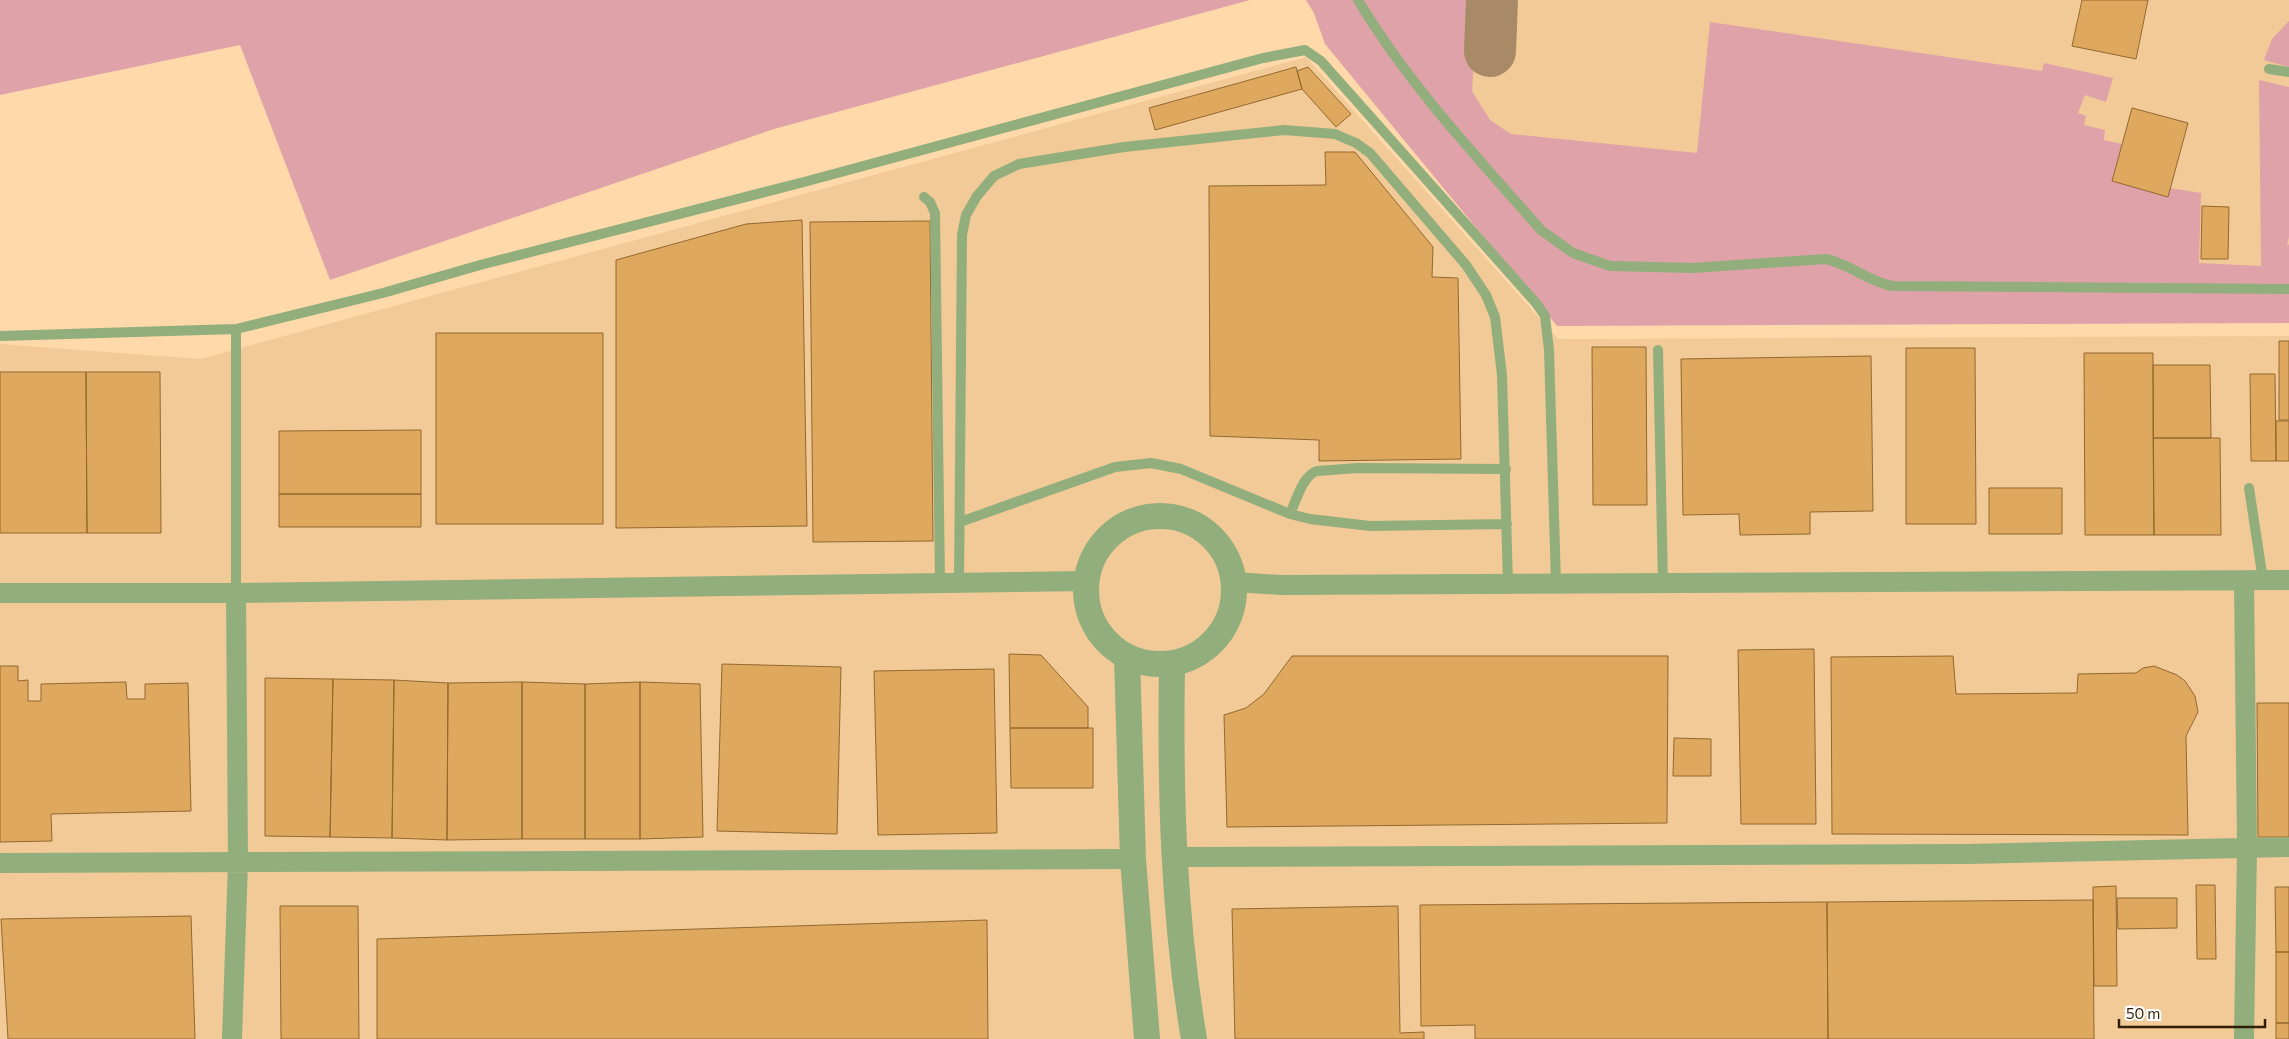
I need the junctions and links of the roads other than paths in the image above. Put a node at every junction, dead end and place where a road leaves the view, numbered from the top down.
1 (1358, 0) edge
2 (2269, 69) dead end
3 (2289, 72) edge
4 (924, 197) dead end
5 (2289, 288) edge
6 (236, 329) junction
7 (0, 336) edge
8 (1658, 350) dead end
9 (1506, 469) junction
10 (2250, 488) dead end
11 (1290, 514) junction
12 (960, 522) junction
13 (1506, 524) junction
14 (2254, 580) junction
15 (2289, 580) edge
16 (1086, 581) junction
17 (949, 582) junction
18 (1235, 582) junction
19 (1556, 583) junction
20 (1663, 583) junction
21 (1508, 584) junction
22 (0, 593) edge
23 (236, 593) junction
24 (1127, 657) junction
25 (1172, 664) junction
26 (2247, 847) junction
27 (2289, 847) edge
28 (1175, 857) junction
29 (1133, 859) junction
30 (0, 863) edge
31 (238, 863) junction
32 (232, 1039) edge
33 (1147, 1039) edge
34 (1194, 1039) edge
35 (2244, 1039) edge

1 - 5 lane
2 - 3 lane
4 - 17 lane
6 - 7 lane
6 - 19 lane
6 - 23 lane
8 - 20 lane
9 - 11 lane
9 - 12 lane
9 - 13 lane
10 - 14 lane
11 - 12 lane
11 - 13 lane
12 - 17 lane
13 - 21 lane
14 - 15 street
14 - 20 street
14 - 26 street
16 - 17 street
16 - 18 street
16 - 24 street
17 - 23 street
18 - 21 street
18 - 25 street
19 - 20 street
19 - 21 street
22 - 23 street
23 - 31 street
24 - 25 street
24 - 29 street
25 - 28 street
26 - 27 street
26 - 28 street
26 - 35 street
28 - 34 street
29 - 31 street
29 - 33 street
30 - 31 street
31 - 32 street

